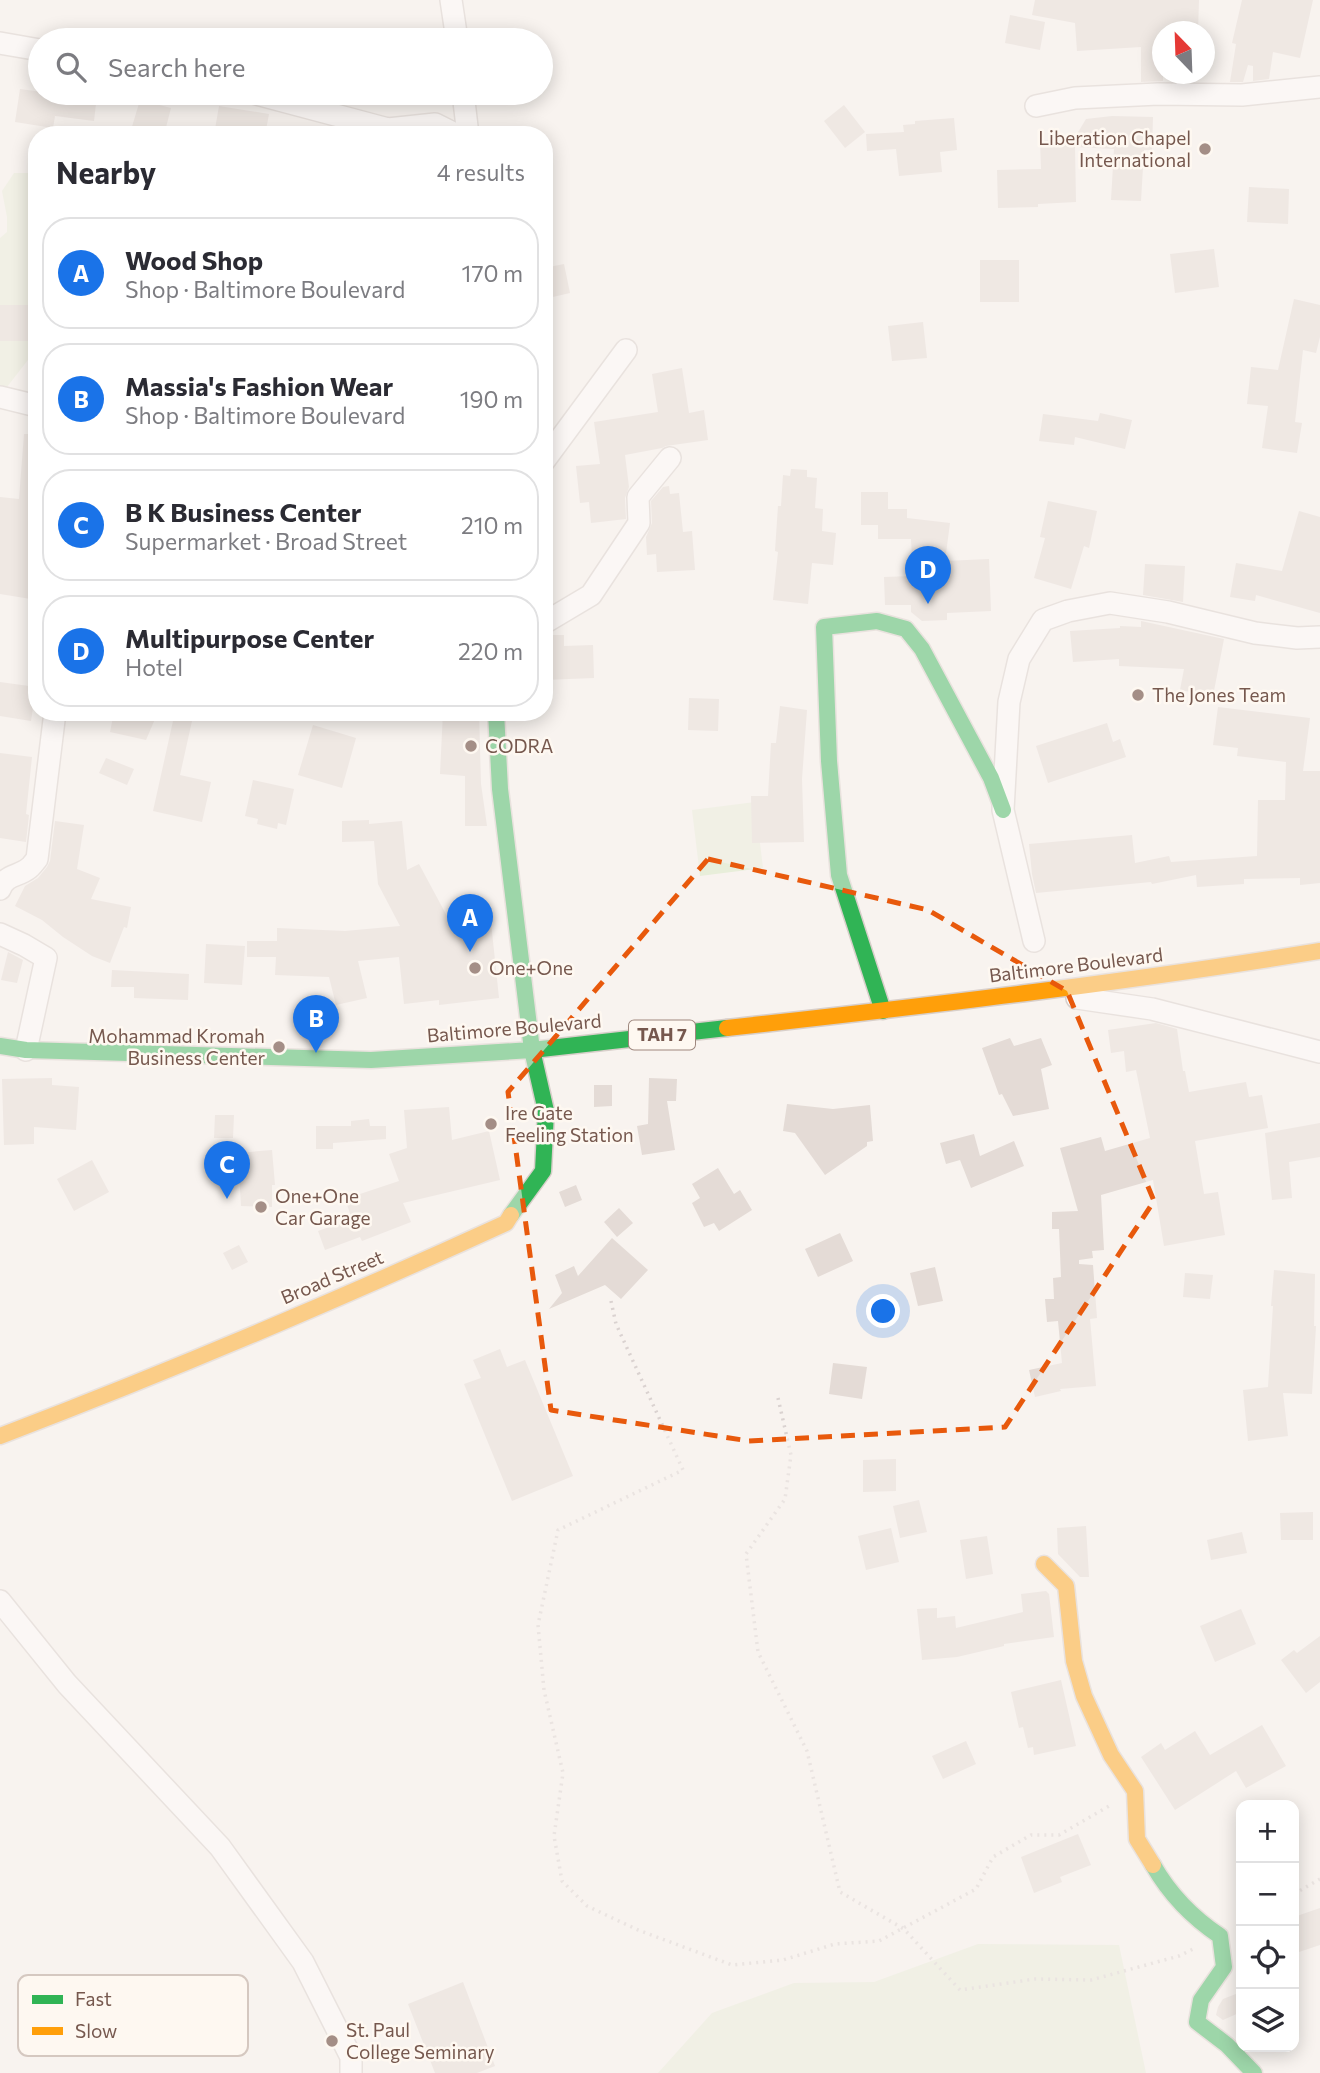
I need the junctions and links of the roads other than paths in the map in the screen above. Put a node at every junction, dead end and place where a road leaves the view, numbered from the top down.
1 (451, 0) edge
2 (455, 28) edge
3 (0, 43) edge
4 (28, 48) edge
5 (1320, 87) edge
6 (298, 105) edge
7 (464, 105) edge
8 (1036, 106) dead end
9 (377, 126) edge
10 (416, 126) edge
11 (439, 126) edge
12 (467, 126) edge
13 (626, 350) dead end
14 (0, 397) edge
15 (28, 404) edge
16 (553, 449) edge
17 (670, 458) dead end
18 (553, 618) edge
19 (1320, 637) edge
20 (54, 721) edge
21 (496, 721) edge
22 (1003, 810) junction
23 (4, 874) edge
24 (0, 934) edge
25 (1034, 941) dead end
26 (1320, 951) edge
27 (1033, 992) junction
28 (883, 1011) junction
29 (0, 1046) edge
30 (532, 1049) junction
31 (26, 1050) junction
32 (1320, 1052) edge
33 (0, 1436) edge
34 (1044, 1564) dead end
35 (0, 1601) edge
36 (351, 2073) edge
37 (1254, 2073) edge

1 - 2 street
3 - 4 street
5 - 8 street
6 - 9 street
7 - 12 street
10 - 11 street
13 - 16 street
14 - 15 street
17 - 18 street
19 - 22 street
20 - 23 street
21 - 30 main road, Broad Street
22 - 25 street
22 - 28 main road
24 - 31 street
26 - 27 main road, Baltimore Boulevard / TAH 7
27 - 28 main road, Baltimore Boulevard / TAH 7
27 - 32 street
28 - 30 main road, Baltimore Boulevard / TAH 7
29 - 31 main road, Baltimore Boulevard / TAH 7
30 - 31 main road, Baltimore Boulevard / TAH 7
30 - 33 main road, Broad Street
34 - 37 main road
35 - 36 street

